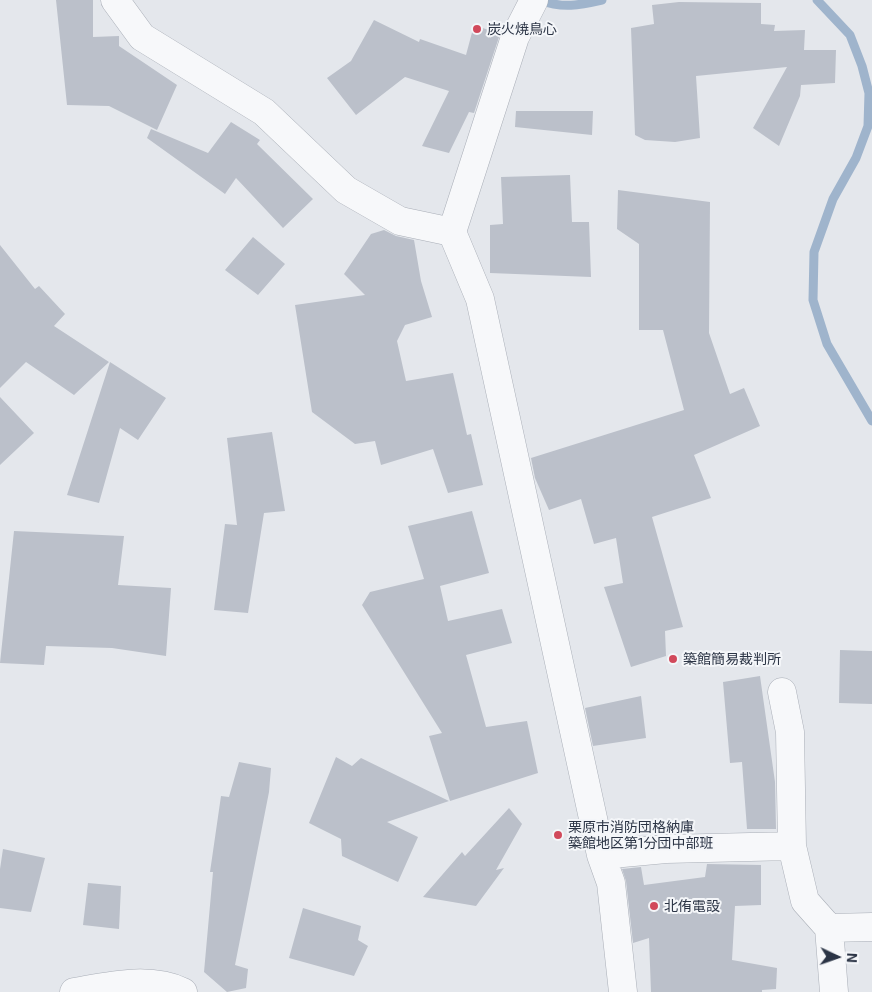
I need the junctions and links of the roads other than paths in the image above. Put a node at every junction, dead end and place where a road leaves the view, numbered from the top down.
1 (115, 0) edge
2 (530, 7) edge
3 (452, 232) junction
4 (782, 692) dead end
5 (792, 846) junction
6 (601, 855) junction
7 (872, 927) edge
8 (829, 928) junction
9 (74, 992) edge
10 (182, 992) edge
11 (623, 992) edge
12 (834, 992) edge

1 - 3 street
2 - 3 street
3 - 6 street
4 - 5 street
5 - 6 street
5 - 8 street
6 - 11 street
7 - 8 street
8 - 12 street
9 - 10 street

